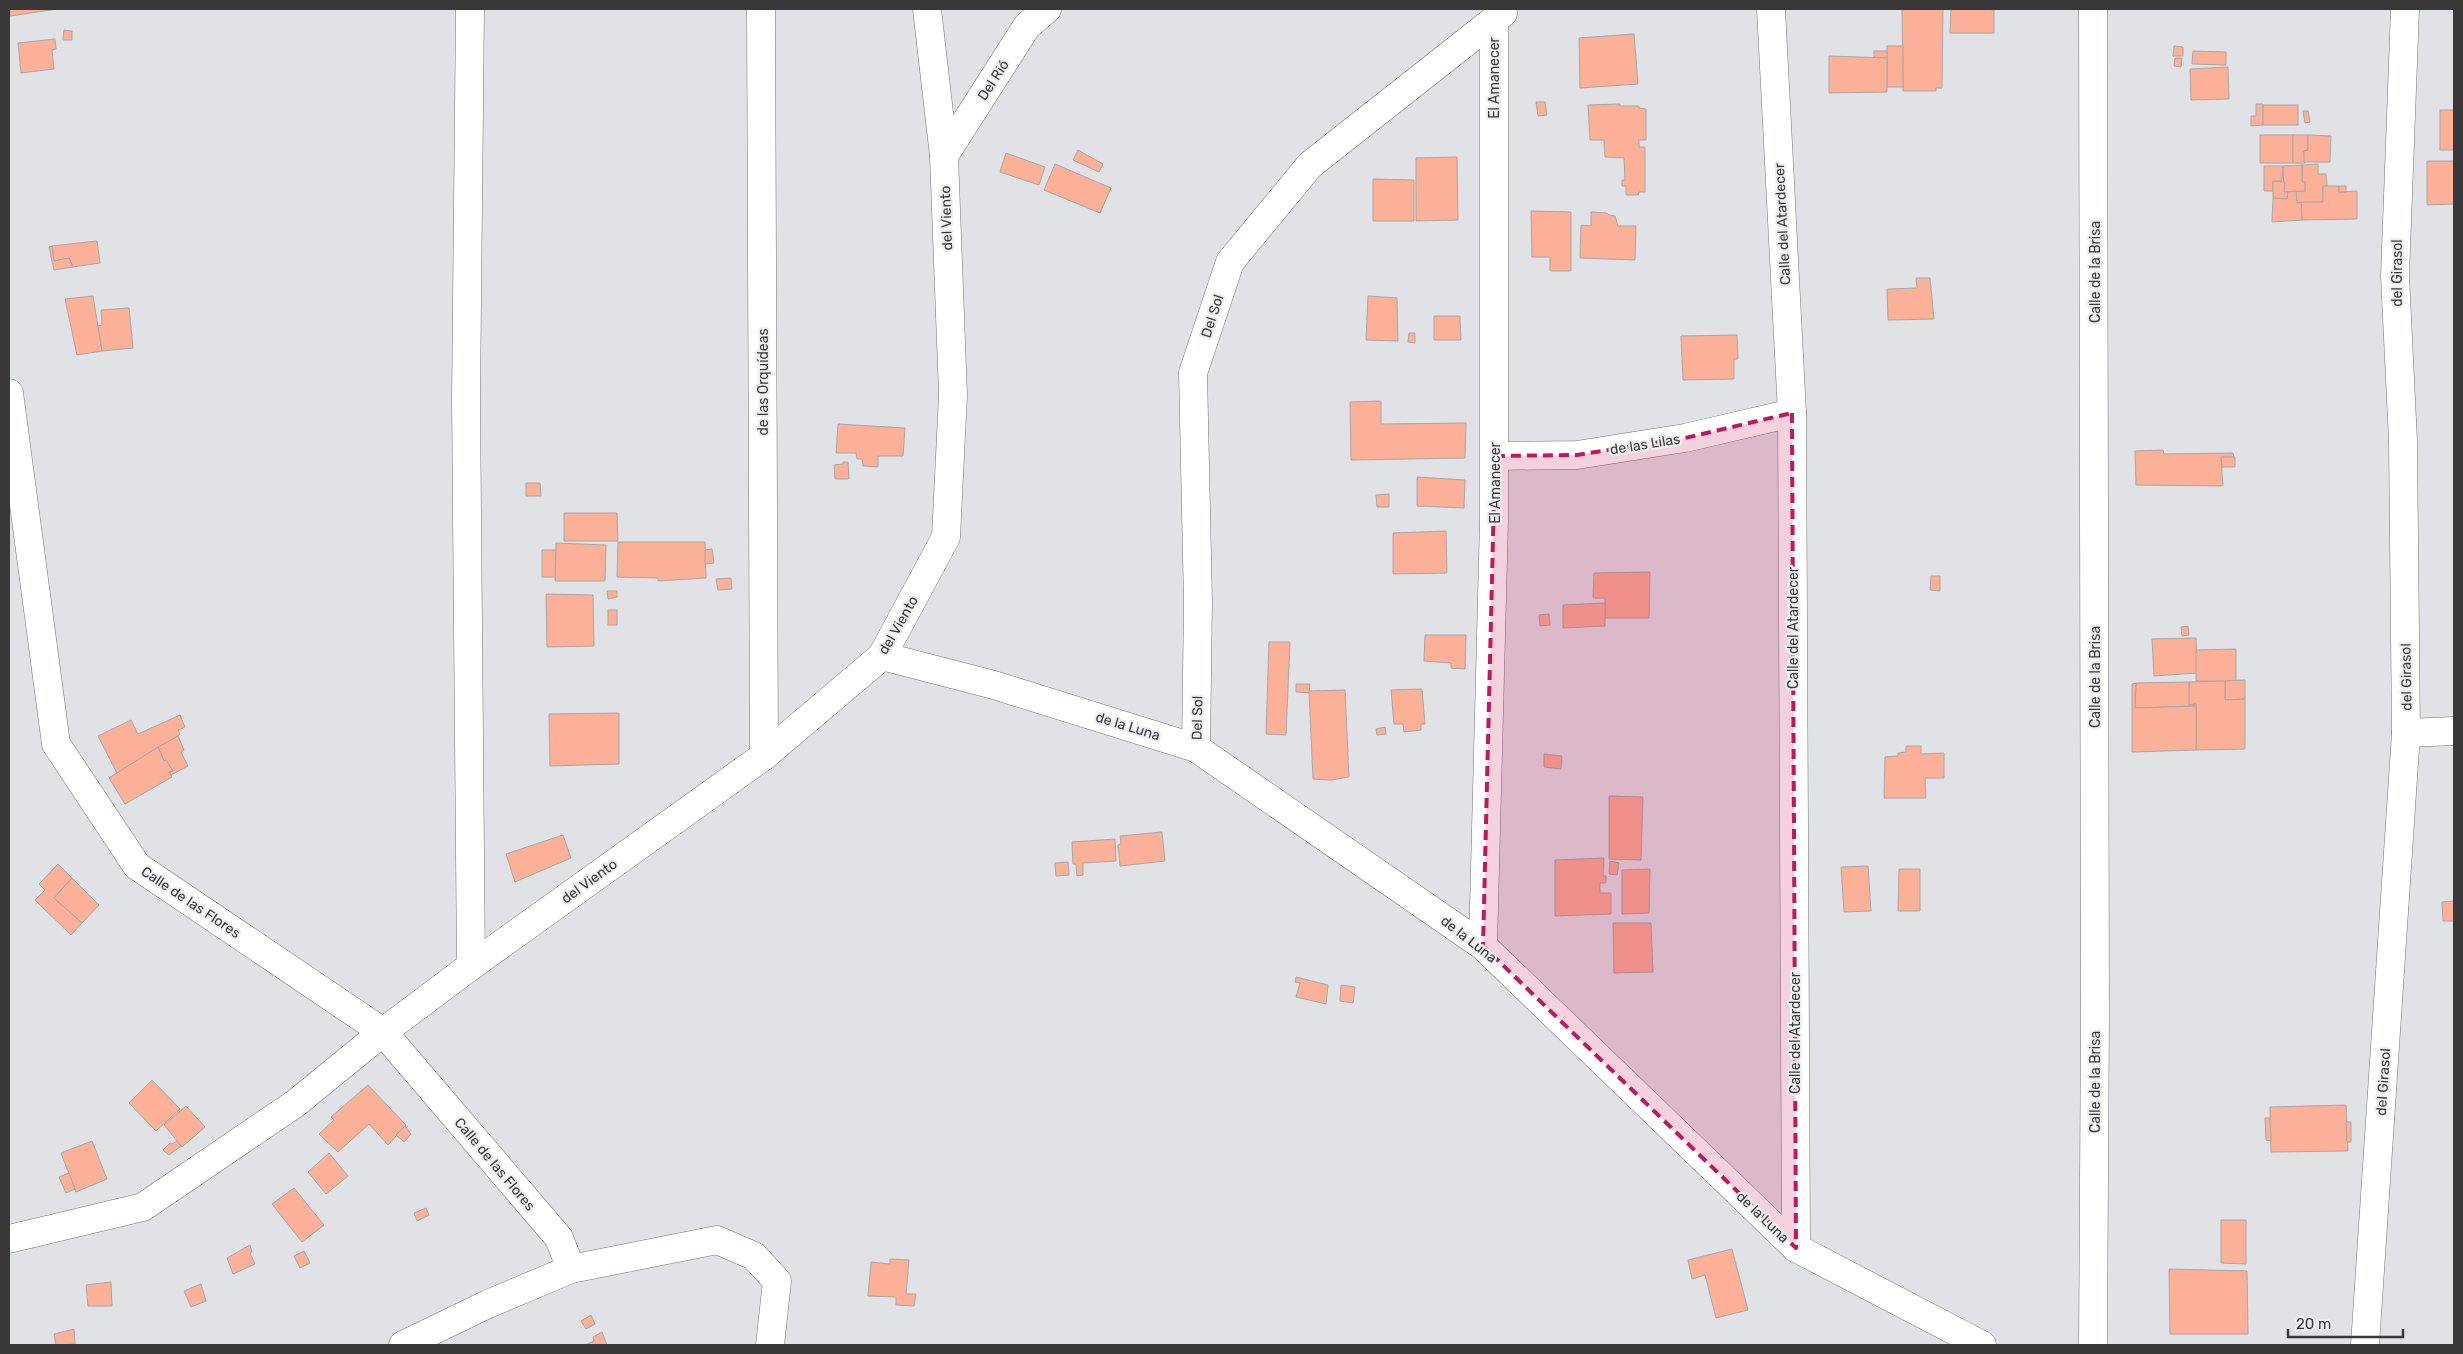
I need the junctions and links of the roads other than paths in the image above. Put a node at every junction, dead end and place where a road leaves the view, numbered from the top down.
1 (470, 9) edge
2 (761, 9) edge
3 (927, 9) edge
4 (1047, 9) edge
5 (1771, 9) edge
6 (2094, 9) edge
7 (2404, 9) edge
8 (1501, 14) edge
9 (944, 156) junction
10 (9, 393) edge
11 (1792, 413) junction
12 (1495, 456) junction
13 (882, 656) junction
14 (2454, 731) edge
15 (2406, 733) junction
16 (1196, 748) junction
17 (764, 756) junction
18 (1483, 946) junction
19 (472, 966) junction
20 (383, 1032) junction
21 (9, 1239) edge
22 (1796, 1248) junction
23 (571, 1269) junction
24 (403, 1345) edge
25 (770, 1345) edge
26 (1982, 1345) edge
27 (2093, 1345) edge
28 (2365, 1345) edge

1 - 19 street
2 - 17 street, de las Orquídeas
3 - 9 street, del Viento
4 - 9 street, Del Rió
5 - 11 street, Calle del Atardecer
6 - 27 street, Calle de la Brisa
7 - 15 street, del Girasol
8 - 12 street, El Amanecer
8 - 16 street, Del Sol
9 - 13 street, del Viento
10 - 20 street, Calle de las Flores
11 - 12 street, de las Lilas
11 - 22 street, Calle del Atardecer
12 - 18 street, El Amanecer
13 - 16 street, de la Luna
13 - 17 street, del Viento
14 - 15 street
15 - 28 street, del Girasol
16 - 18 street, de la Luna
17 - 19 street, del Viento
18 - 22 street, de la Luna
19 - 20 street, del Viento
20 - 21 street, del Viento
20 - 23 street, Calle de las Flores
22 - 26 street, de la Luna
23 - 24 street
23 - 25 street

